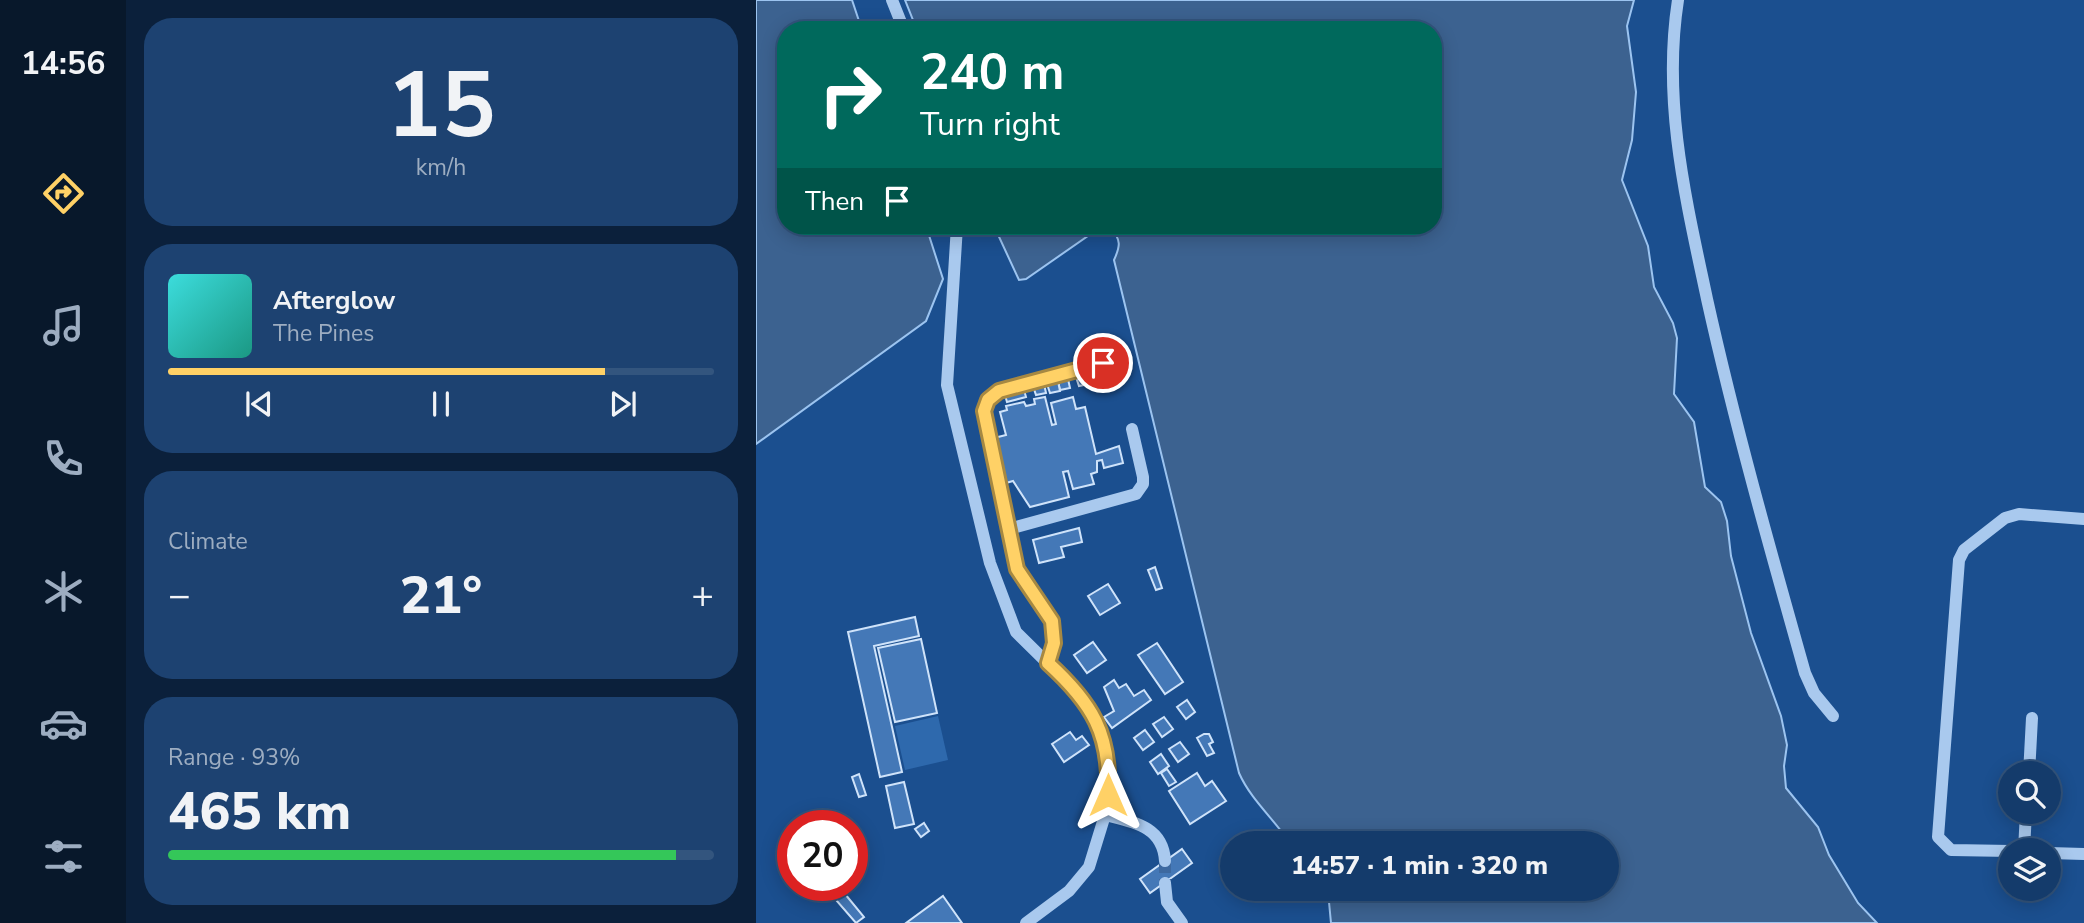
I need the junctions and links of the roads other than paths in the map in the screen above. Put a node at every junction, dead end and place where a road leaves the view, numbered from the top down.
1 (892, 0) edge
2 (1678, 0) edge
3 (900, 21) edge
4 (956, 235) edge
5 (1103, 363) dead end
6 (1132, 429) dead end
7 (2084, 519) edge
8 (1009, 529) junction
9 (1048, 663) junction
10 (1833, 716) dead end
11 (2032, 718) dead end
12 (2030, 761) edge
13 (1105, 815) junction
14 (1998, 851) edge
15 (2061, 853) edge
16 (2084, 854) edge
17 (1165, 861) tunnel mouth
18 (1165, 883) tunnel mouth
19 (1026, 923) edge
20 (1182, 923) edge

1 - 3 lane
2 - 10 lane
4 - 9 lane
5 - 8 lane
6 - 8 lane
7 - 14 lane
8 - 9 lane
9 - 13 lane
11 - 12 lane
13 - 17 lane
13 - 19 lane
15 - 16 lane
18 - 20 lane

